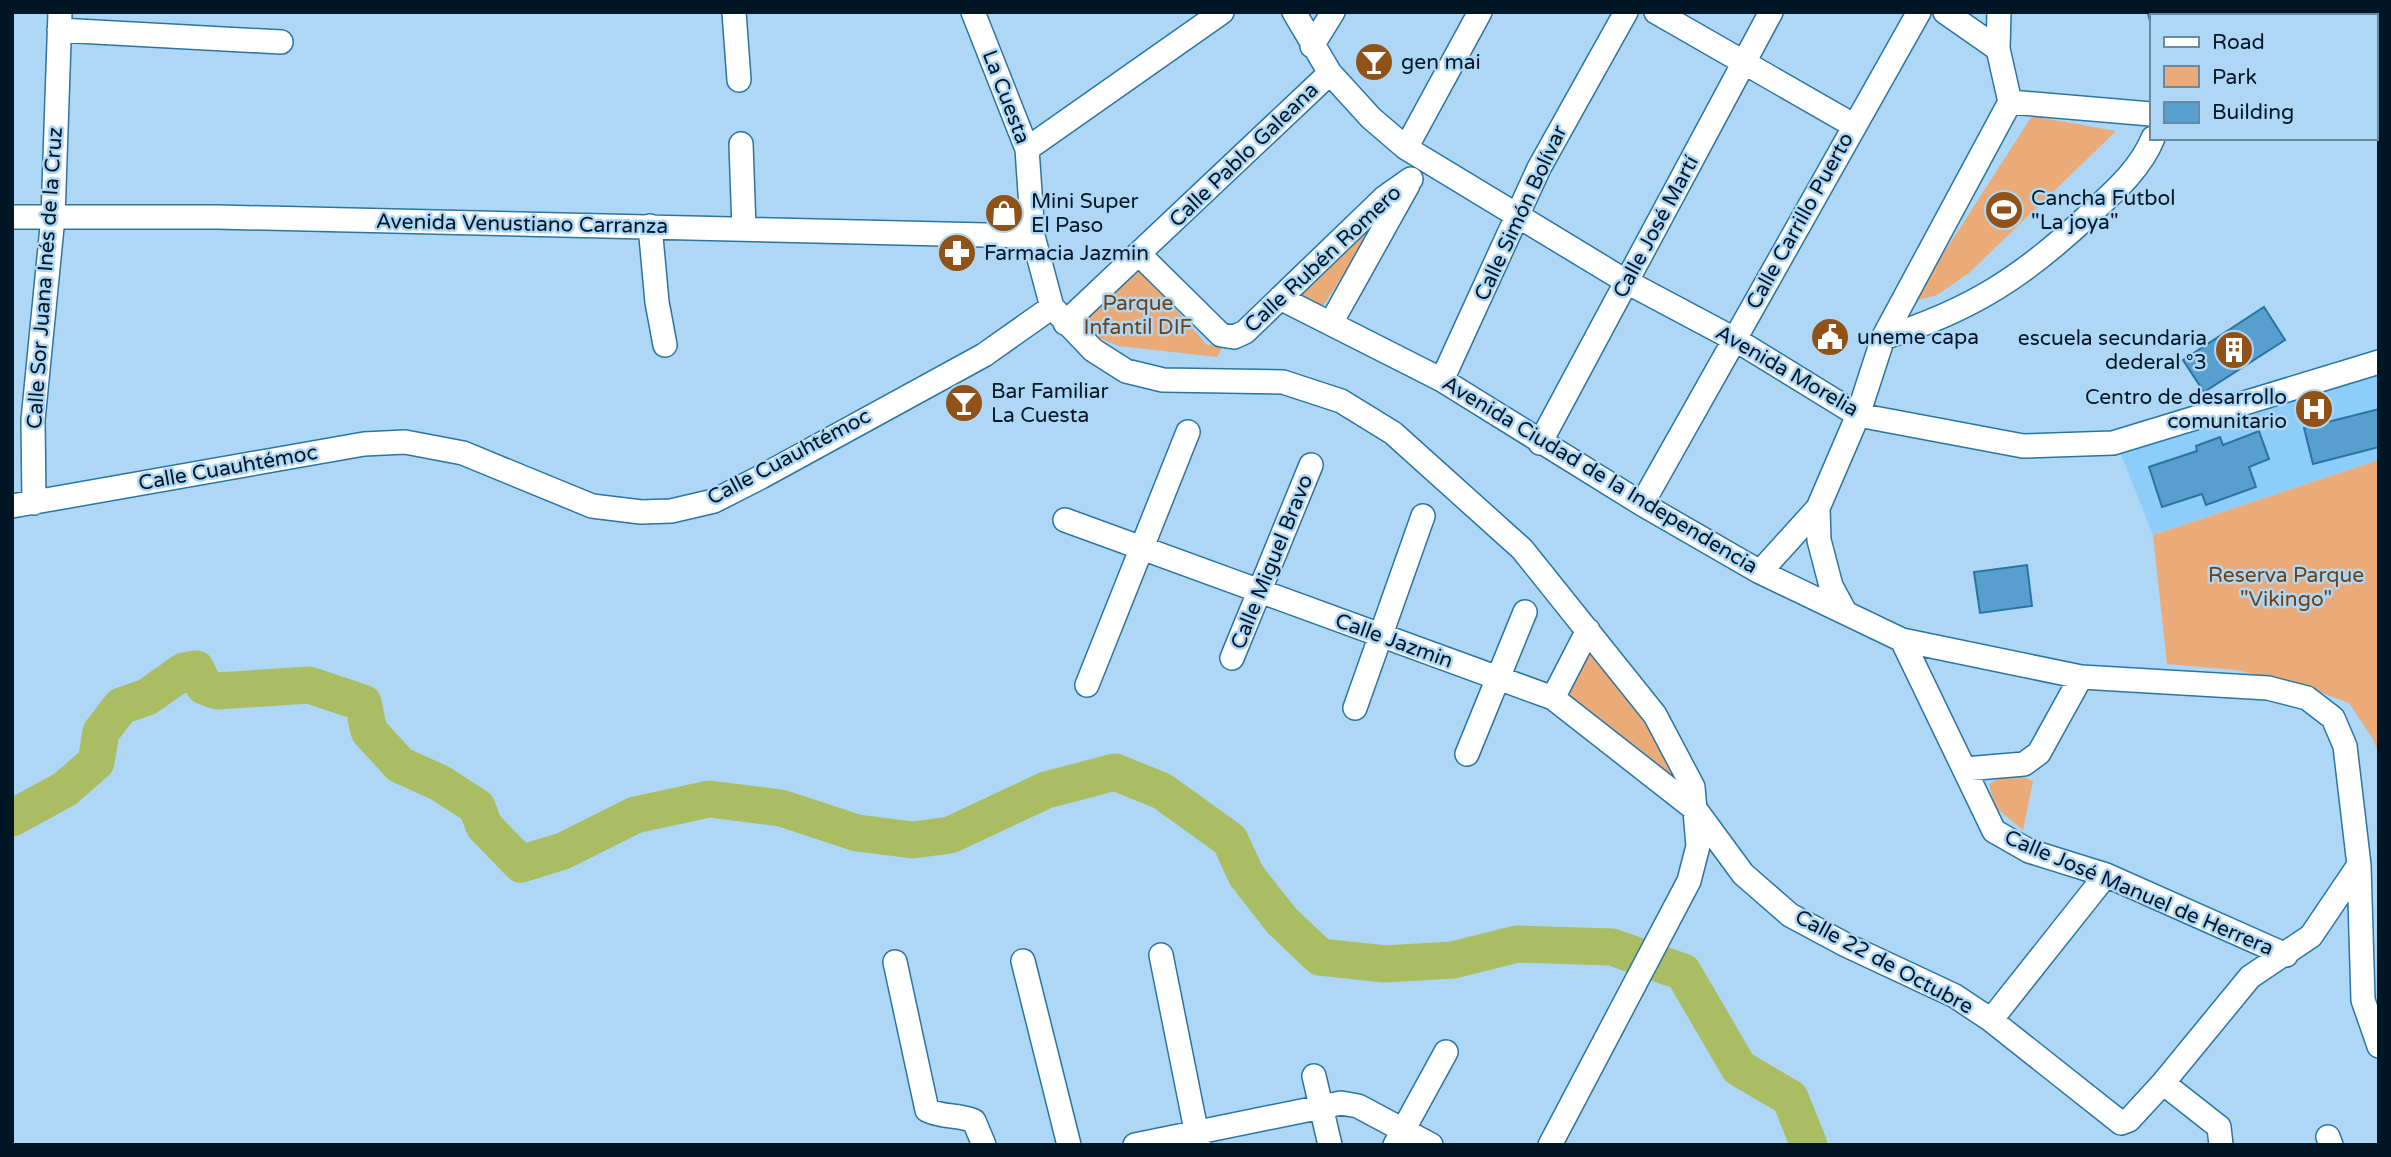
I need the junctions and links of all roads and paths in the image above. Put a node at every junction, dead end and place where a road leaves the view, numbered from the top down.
1 (734, 12) edge
2 (973, 12) edge
3 (1222, 12) edge
4 (1294, 12) edge
5 (1333, 12) edge
6 (1480, 12) edge
7 (1626, 12) edge
8 (1656, 12) edge
9 (1771, 12) edge
10 (1919, 12) edge
11 (1945, 12) edge
12 (1998, 12) edge
13 (1968, 20) edge
14 (59, 21) edge
15 (281, 42) dead end
16 (1312, 46) junction
17 (1998, 49) junction
18 (1742, 63) junction
19 (1330, 73) junction
20 (739, 80) dead end
21 (2010, 102) junction
22 (2150, 114) edge
23 (1853, 125) junction
24 (2152, 140) edge
25 (741, 144) dead end
26 (1027, 149) junction
27 (1416, 153) junction
28 (1411, 179) junction
29 (1517, 214) junction
30 (12, 216) edge
31 (53, 217) junction
32 (650, 226) junction
33 (744, 229) junction
34 (1032, 236) junction
35 (1140, 255) junction
36 (1627, 282) junction
37 (1280, 298) junction
38 (1058, 315) junction
39 (1331, 323) junction
40 (1883, 338) junction
41 (1735, 340) junction
42 (666, 345) dead end
43 (2379, 362) edge
44 (1442, 380) junction
45 (1858, 415) junction
46 (1188, 432) dead end
47 (1540, 443) junction
48 (1311, 465) dead end
49 (23, 504) edge
50 (1642, 504) junction
51 (1818, 509) junction
52 (1423, 516) dead end
53 (1065, 520) dead end
54 (1142, 551) junction
55 (1760, 572) junction
56 (1259, 592) junction
57 (1844, 610) junction
58 (1525, 612) dead end
59 (1588, 630) junction
60 (1380, 636) junction
61 (1902, 640) junction
62 (1232, 658) dead end
63 (1496, 677) junction
64 (2081, 677) junction
65 (1087, 685) dead end
66 (1553, 698) junction
67 (1355, 708) dead end
68 (1467, 754) dead end
69 (1965, 769) junction
70 (1696, 810) junction
71 (2359, 865) junction
72 (2106, 875) junction
73 (1161, 955) dead end
74 (2287, 955) junction
75 (1023, 961) dead end
76 (895, 962) dead end
77 (1992, 1020) junction
78 (2379, 1046) edge
79 (1446, 1052) dead end
80 (1314, 1076) dead end
81 (2163, 1083) junction
82 (1323, 1105) junction
83 (1400, 1137) edge
84 (1198, 1138) edge
85 (984, 1145) edge
86 (1069, 1145) edge
87 (1135, 1145) edge
88 (1330, 1145) edge
89 (1431, 1145) edge
90 (1550, 1145) edge
91 (2221, 1145) edge

1 - 20 street
2 - 26 street, La Cuesta
3 - 26 street
4 - 16 street, Avenida Morelia
5 - 16 street
6 - 27 street
7 - 29 street, Calle Simón Bolívar
8 - 18 street
9 - 18 street, Calle José Martí
10 - 23 street, Calle Carrillo Puerto
11 - 13 street
12 - 17 street
13 - 17 street
14 - 15 street
14 - 31 street, Calle Sor Juana Inés de la Cruz
16 - 19 street, Avenida Morelia
17 - 21 street
18 - 23 street
18 - 36 street, Calle José Martí
19 - 27 street, Avenida Morelia
19 - 35 street, Calle Pablo Galeana
21 - 22 street
21 - 40 street
23 - 41 street, Calle Carrillo Puerto
24 - 40 street
25 - 33 street
26 - 34 street, La Cuesta
27 - 28 street
27 - 29 street, Avenida Morelia
28 - 37 street, Calle Rubén Romero
28 - 39 street
29 - 36 street, Avenida Morelia
29 - 44 street, Calle Simón Bolívar
30 - 31 street, Avenida Venustiano Carranza
31 - 32 street, Avenida Venustiano Carranza
31 - 49 street, Calle Sor Juana Inés de la Cruz
32 - 33 street, Avenida Venustiano Carranza
32 - 42 street
33 - 34 street, Avenida Venustiano Carranza
34 - 38 street, La Cuesta
35 - 37 street, Calle Rubén Romero
35 - 38 street, Calle Pablo Galeana
36 - 41 street, Avenida Morelia
36 - 47 street, Calle José Martí
37 - 39 street, Avenida Ciudad de la Independencia
38 - 49 street, Calle Cuauhtémoc
38 - 59 street
39 - 44 street, Avenida Ciudad de la Independencia
40 - 45 street
41 - 45 street, Avenida Morelia
41 - 50 street, Calle Carrillo Puerto
43 - 45 street, Avenida Morelia
44 - 47 street, Avenida Ciudad de la Independencia
45 - 51 street
46 - 54 street
47 - 50 street, Avenida Ciudad de la Independencia
48 - 56 street, Calle Miguel Bravo
50 - 55 street, Avenida Ciudad de la Independencia
51 - 55 street
51 - 57 street
52 - 60 street
53 - 54 street, Calle Jazmin
54 - 56 street, Calle Jazmin
54 - 65 street
55 - 57 street, Avenida Ciudad de la Independencia
56 - 60 street, Calle Jazmin
56 - 62 street, Calle Miguel Bravo
57 - 61 street, Avenida Ciudad de la Independencia
58 - 63 street
59 - 66 street
59 - 70 street
60 - 63 street, Calle Jazmin
60 - 67 street
61 - 64 street, Avenida Ciudad de la Independencia
61 - 69 street, Calle José Manuel de Herrera
63 - 66 street, Calle Jazmin
63 - 68 street
64 - 69 street
64 - 71 street, Avenida Ciudad de la Independencia
66 - 70 street, Calle Jazmin
69 - 72 street, Calle José Manuel de Herrera
70 - 77 street, Calle 22 de Octubre
70 - 90 street
71 - 74 street
71 - 78 street, Avenida Ciudad de la Independencia
72 - 74 street, Calle José Manuel de Herrera
72 - 77 street
73 - 84 street
74 - 81 street
75 - 86 street
76 - 85 street
77 - 81 street, Calle 22 de Octubre
79 - 83 street
80 - 82 street
81 - 91 street
82 - 83 street
82 - 84 street
82 - 88 street
83 - 89 street
84 - 87 street

